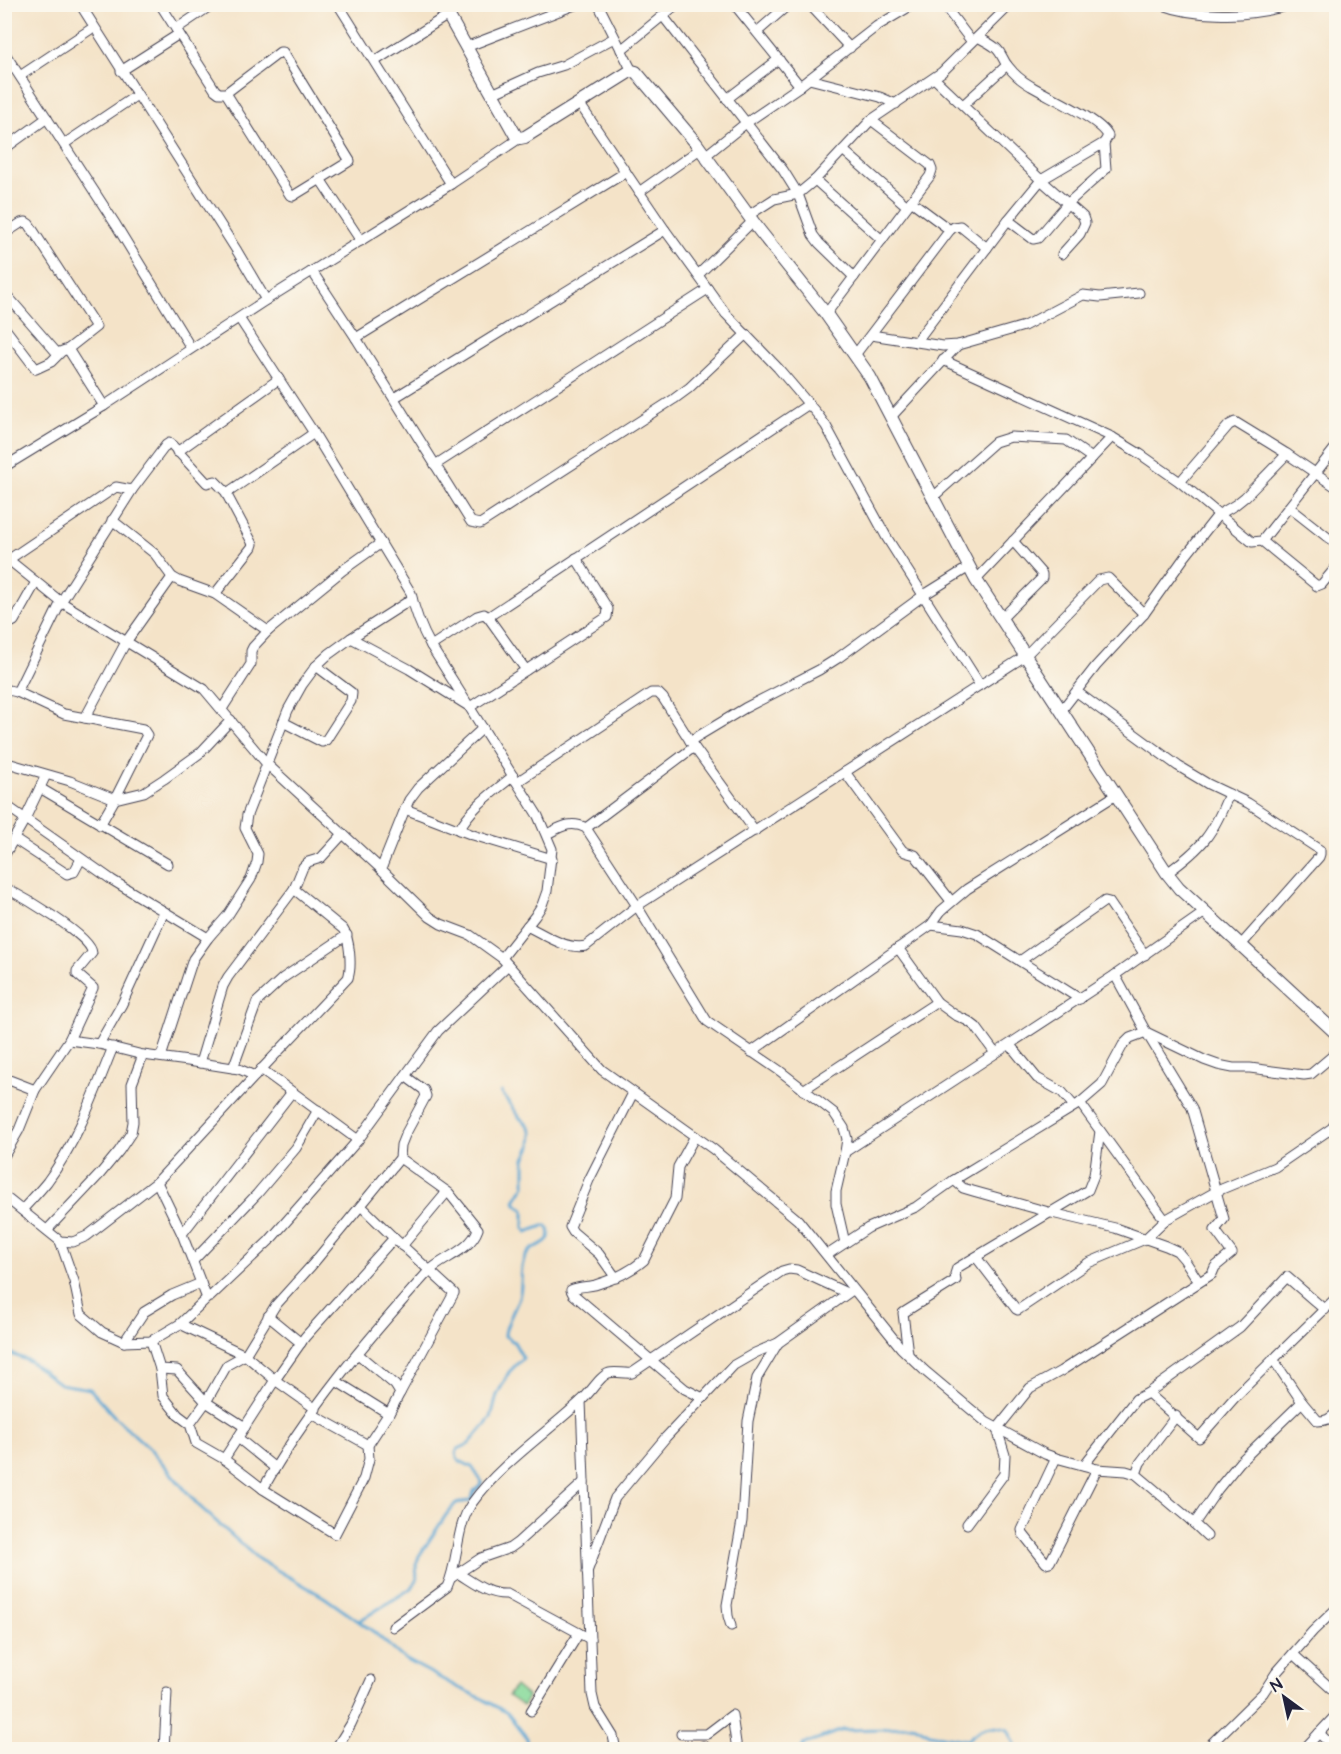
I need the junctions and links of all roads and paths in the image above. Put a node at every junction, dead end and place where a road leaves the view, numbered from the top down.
1 (80, 4) edge
2 (160, 4) edge
3 (213, 4) edge
4 (338, 4) edge
5 (577, 4) edge
6 (598, 4) edge
7 (677, 4) edge
8 (735, 4) edge
9 (789, 4) edge
10 (809, 4) edge
11 (914, 4) edge
12 (943, 4) edge
13 (1011, 4) edge
14 (1160, 4) edge
15 (1295, 4) edge
16 (1278, 7) edge
17 (445, 10) edge
18 (663, 16) junction
19 (94, 27) junction
20 (178, 32) junction
21 (757, 32) junction
22 (614, 38) junction
23 (975, 40) junction
24 (466, 47) junction
25 (850, 48) junction
26 (621, 50) junction
27 (4, 52) edge
28 (779, 59) junction
29 (375, 62) junction
30 (1007, 64) junction
31 (121, 70) junction
32 (632, 71) junction
33 (20, 76) junction
34 (934, 78) junction
35 (810, 79) junction
36 (800, 86) junction
37 (226, 93) junction
38 (492, 94) junction
39 (137, 95) junction
40 (727, 99) junction
41 (579, 103) junction
42 (896, 104) junction
43 (963, 105) junction
44 (47, 118) junction
45 (871, 120) junction
46 (746, 123) junction
47 (520, 138) junction
48 (1104, 142) junction
49 (64, 144) junction
50 (4, 149) edge
51 (843, 150) junction
52 (703, 152) junction
53 (626, 172) junction
54 (320, 179) junction
55 (815, 180) junction
56 (1041, 180) junction
57 (451, 184) junction
58 (639, 192) junction
59 (798, 194) junction
60 (909, 204) junction
61 (1067, 204) junction
62 (751, 218) junction
63 (1008, 220) junction
64 (665, 230) junction
65 (950, 230) junction
66 (4, 234) edge
67 (882, 240) junction
68 (361, 241) junction
69 (987, 248) junction
70 (1062, 254) dead end
71 (312, 271) junction
72 (698, 275) junction
73 (854, 277) junction
74 (708, 289) junction
75 (4, 292) edge
76 (1139, 293) dead end
77 (266, 300) junction
78 (826, 314) junction
79 (239, 318) junction
80 (4, 327) edge
81 (746, 334) junction
82 (871, 335) junction
83 (356, 338) junction
84 (916, 342) junction
85 (958, 345) junction
86 (191, 348) junction
87 (64, 351) junction
88 (855, 355) junction
89 (943, 360) junction
90 (279, 380) junction
91 (394, 398) junction
92 (809, 404) junction
93 (104, 406) junction
94 (891, 417) junction
95 (314, 433) junction
96 (1112, 437) junction
97 (1336, 447) edge
98 (177, 452) junction
99 (1287, 454) junction
100 (1092, 458) junction
101 (6, 464) edge
102 (435, 465) junction
103 (1316, 473) junction
104 (1180, 482) junction
105 (1336, 487) edge
106 (132, 490) junction
107 (227, 493) junction
108 (932, 498) junction
109 (1289, 507) junction
110 (1218, 515) junction
111 (112, 520) junction
112 (1013, 541) junction
113 (1262, 541) junction
114 (381, 543) junction
115 (1336, 544) edge
116 (6, 558) edge
117 (576, 558) junction
118 (969, 567) junction
119 (1336, 567) edge
120 (172, 577) junction
121 (976, 580) junction
122 (36, 582) junction
123 (215, 594) junction
124 (924, 596) junction
125 (412, 599) junction
126 (61, 602) junction
127 (1144, 614) junction
128 (488, 616) junction
129 (1001, 619) junction
130 (4, 620) edge
131 (268, 631) junction
132 (351, 638) junction
133 (126, 642) junction
134 (431, 646) junction
135 (1025, 656) junction
136 (316, 666) junction
137 (526, 670) junction
138 (980, 685) junction
139 (4, 689) edge
140 (17, 692) junction
141 (1077, 692) junction
142 (470, 707) junction
143 (222, 709) junction
144 (1061, 711) junction
145 (85, 718) junction
146 (231, 720) junction
147 (284, 722) junction
148 (483, 728) junction
149 (692, 744) junction
150 (4, 762) edge
151 (267, 764) junction
152 (845, 772) junction
153 (46, 775) junction
154 (515, 779) junction
155 (40, 789) junction
156 (1229, 794) junction
157 (1116, 795) junction
158 (115, 799) junction
159 (4, 804) edge
160 (405, 809) junction
161 (25, 819) junction
162 (100, 825) junction
163 (586, 828) junction
164 (459, 830) junction
165 (754, 831) junction
166 (343, 834) junction
167 (547, 834) junction
168 (10, 839) edge
169 (4, 856) edge
170 (81, 859) junction
171 (552, 859) junction
172 (168, 864) dead end
173 (381, 869) junction
174 (1167, 873) junction
175 (4, 887) edge
176 (294, 889) junction
177 (951, 901) junction
178 (637, 906) junction
179 (164, 912) junction
180 (1205, 912) junction
181 (931, 925) junction
182 (527, 926) junction
183 (347, 935) junction
184 (208, 938) junction
185 (1241, 945) junction
186 (898, 948) junction
187 (1145, 955) junction
188 (505, 961) junction
189 (1020, 961) junction
190 (1115, 975) junction
191 (1080, 999) junction
192 (937, 1002) junction
193 (1146, 1032) junction
194 (1336, 1033) edge
195 (69, 1040) junction
196 (99, 1044) junction
197 (1010, 1045) junction
198 (113, 1047) junction
199 (751, 1052) junction
200 (995, 1053) junction
201 (1336, 1053) edge
202 (143, 1055) junction
203 (161, 1058) junction
204 (200, 1063) junction
205 (232, 1068) junction
206 (258, 1072) junction
207 (405, 1076) junction
208 (4, 1078) edge
209 (35, 1090) junction
210 (803, 1090) junction
211 (292, 1092) junction
212 (633, 1093) junction
213 (1077, 1104) junction
214 (318, 1110) junction
215 (1335, 1128) edge
216 (1100, 1131) junction
217 (695, 1136) junction
218 (357, 1140) junction
219 (845, 1152) junction
220 (4, 1156) edge
221 (400, 1158) junction
222 (954, 1180) junction
223 (157, 1182) junction
224 (1217, 1191) junction
225 (447, 1192) junction
226 (4, 1196) edge
227 (361, 1206) junction
228 (22, 1210) junction
229 (1052, 1213) junction
230 (1165, 1220) junction
231 (47, 1230) junction
232 (182, 1234) junction
233 (394, 1239) junction
234 (1145, 1239) junction
235 (60, 1241) junction
236 (845, 1243) junction
237 (402, 1246) junction
238 (827, 1255) junction
239 (976, 1257) junction
240 (193, 1261) junction
241 (429, 1270) junction
242 (616, 1278) junction
243 (1199, 1282) junction
244 (201, 1283) junction
245 (850, 1291) junction
246 (207, 1298) junction
247 (1336, 1298) edge
248 (1325, 1310) junction
249 (268, 1316) junction
250 (180, 1324) junction
251 (151, 1341) junction
252 (124, 1342) junction
253 (301, 1343) junction
254 (778, 1343) junction
255 (358, 1354) junction
256 (908, 1354) junction
257 (245, 1355) junction
258 (1273, 1359) junction
259 (651, 1360) junction
260 (160, 1369) junction
261 (275, 1380) junction
262 (336, 1381) junction
263 (400, 1393) junction
264 (1148, 1393) junction
265 (703, 1398) junction
266 (581, 1401) junction
267 (206, 1402) junction
268 (1302, 1402) junction
269 (314, 1411) junction
270 (1336, 1413) edge
271 (389, 1414) junction
272 (1176, 1416) junction
273 (190, 1424) junction
274 (245, 1427) junction
275 (997, 1429) junction
276 (238, 1438) junction
277 (368, 1445) junction
278 (1056, 1458) junction
279 (224, 1459) junction
280 (1084, 1465) junction
281 (275, 1468) junction
282 (1097, 1469) junction
283 (1136, 1474) junction
284 (584, 1482) junction
285 (263, 1489) junction
286 (967, 1524) dead end
287 (1194, 1524) junction
288 (1207, 1536) dead end
289 (587, 1572) junction
290 (455, 1576) junction
291 (1336, 1609) edge
292 (731, 1626) dead end
293 (393, 1627) dead end
294 (579, 1633) junction
295 (590, 1638) junction
296 (1293, 1654) junction
297 (371, 1680) dead end
298 (167, 1692) dead end
299 (1336, 1693) edge
300 (531, 1711) dead end
301 (1336, 1715) edge
302 (1319, 1733) junction
303 (681, 1734) dead end
304 (703, 1746) dead end
305 (1208, 1747) dead end
306 (164, 1749) edge
307 (335, 1749) edge
308 (616, 1749) edge
309 (713, 1749) edge
310 (737, 1749) edge
311 (1303, 1749) edge
312 (1336, 1749) edge

1 - 19 street
2 - 20 street
3 - 20 street
4 - 29 street
5 - 24 street
6 - 22 street
7 - 18 street
8 - 21 street
9 - 21 street
10 - 25 street
11 - 25 street
12 - 23 street
13 - 23 street
14 - 16 street
15 - 16 street
17 - 24 street
17 - 29 street
18 - 26 street
18 - 40 street
19 - 31 street
19 - 33 street
20 - 31 street
20 - 37 street
21 - 28 street
22 - 26 street
22 - 38 street
23 - 30 street
23 - 34 street
24 - 38 street
25 - 35 street
26 - 32 street
27 - 33 street
28 - 36 street
28 - 40 street
29 - 57 street
30 - 43 street
30 - 48 street
31 - 39 street
32 - 41 street
32 - 52 street
33 - 44 street
34 - 42 street
34 - 43 street
35 - 36 street
35 - 42 street
36 - 46 street
37 - 54 street
37 - 54 street
38 - 47 street
39 - 49 street
39 - 77 street
40 - 46 street
41 - 47 street
41 - 53 street
42 - 45 street
43 - 56 street
44 - 49 street
44 - 50 street
45 - 51 street
45 - 60 street
46 - 52 street
46 - 59 street
47 - 57 street
48 - 56 street
48 - 61 street
49 - 86 street
51 - 55 street
51 - 60 street
52 - 58 street
52 - 62 street
53 - 58 street
53 - 83 street
54 - 68 street
55 - 59 street
55 - 67 street
56 - 61 street
56 - 63 street
57 - 68 street
58 - 64 street
59 - 62 street
59 - 73 street
60 - 65 street
60 - 67 street
61 - 63 street
61 - 70 street
62 - 72 street
62 - 78 street
63 - 69 street
64 - 72 street
64 - 91 street
65 - 69 street
65 - 82 street
66 - 87 street
67 - 73 street
68 - 71 street
69 - 84 street
71 - 77 street
71 - 83 street
72 - 74 street
73 - 78 street
74 - 81 street
74 - 102 street
75 - 87 street
76 - 85 street
77 - 79 street
78 - 88 street
79 - 86 street
79 - 90 street
80 - 87 street
81 - 92 street
81 - 102 street
82 - 84 street
82 - 88 street
83 - 91 street
84 - 85 street
85 - 89 street
86 - 93 street
87 - 93 street
88 - 94 street
89 - 94 street
89 - 96 street
90 - 95 street
90 - 98 street
91 - 102 street
92 - 117 street
92 - 124 street
93 - 101 street
94 - 108 street
95 - 107 street
95 - 114 street
96 - 100 street
96 - 104 street
97 - 103 street
98 - 106 street
98 - 107 street
99 - 103 street
99 - 104 street
99 - 110 street
100 - 108 street
100 - 112 street
103 - 105 street
103 - 109 street
104 - 110 street
106 - 111 street
106 - 116 street
107 - 123 street
108 - 118 street
109 - 113 street
109 - 115 street
110 - 113 street
110 - 127 street
111 - 120 street
111 - 126 street
112 - 121 street
112 - 129 street
113 - 119 street
114 - 125 street
114 - 131 street
116 - 122 street
117 - 128 street
117 - 137 street
118 - 121 street
118 - 124 street
120 - 123 street
120 - 133 street
121 - 129 street
122 - 126 street
122 - 130 street
123 - 131 street
124 - 138 street
124 - 149 street
125 - 132 street
125 - 134 street
126 - 133 street
126 - 140 street
127 - 135 street
127 - 141 street
128 - 134 street
128 - 137 street
129 - 135 street
131 - 143 street
132 - 136 street
132 - 142 street
133 - 143 street
133 - 145 street
134 - 142 street
135 - 138 street
135 - 144 street
136 - 147 street
136 - 147 street
137 - 142 street
138 - 152 street
139 - 140 street
140 - 145 street
141 - 144 street
141 - 156 street
142 - 148 street
143 - 146 street
144 - 157 street
145 - 158 street
146 - 151 street
146 - 158 street
147 - 151 street
148 - 154 street
148 - 160 street
149 - 154 street
149 - 163 street
149 - 165 street
150 - 153 street
151 - 166 street
151 - 184 street
152 - 165 street
152 - 177 street
153 - 155 street
153 - 158 street
154 - 164 street
154 - 167 street
155 - 161 street
155 - 162 street
156 - 174 street
156 - 185 street
157 - 174 street
157 - 177 street
158 - 162 street
159 - 161 street
160 - 164 street
160 - 173 street
161 - 168 street
161 - 170 street
162 - 172 street
163 - 167 street
163 - 178 street
164 - 171 street
165 - 178 street
166 - 173 street
166 - 176 street
167 - 171 street
168 - 169 street
168 - 170 street
170 - 179 street
171 - 182 street
173 - 188 street
174 - 180 street
175 - 195 street
176 - 183 street
176 - 204 street
177 - 181 street
178 - 182 street
178 - 199 street
179 - 184 street
179 - 196 street
180 - 185 street
180 - 187 street
181 - 186 street
181 - 189 street
182 - 188 street
183 - 205 street
183 - 206 street
184 - 203 street
185 - 194 street
186 - 192 street
186 - 199 street
187 - 189 street
187 - 190 street
188 - 207 street
188 - 212 street
189 - 191 street
190 - 191 street
190 - 193 street
191 - 197 street
192 - 200 street
192 - 210 street
193 - 201 street
193 - 213 street
193 - 224 street
195 - 196 street
195 - 209 street
196 - 198 street
197 - 200 street
197 - 213 street
198 - 202 street
198 - 228 street
199 - 210 street
200 - 219 street
202 - 203 street
202 - 231 street
203 - 204 street
204 - 205 street
205 - 206 street
206 - 211 street
206 - 223 street
207 - 218 street
207 - 221 street
208 - 209 street
209 - 220 street
210 - 219 street
211 - 214 street
211 - 232 street
212 - 217 street
212 - 242 street
213 - 216 street
213 - 222 street
214 - 218 street
214 - 240 street
215 - 224 street
216 - 229 street
216 - 230 street
217 - 238 street
217 - 242 street
218 - 246 street
219 - 236 street
221 - 225 street
221 - 227 street
222 - 229 street
222 - 236 street
223 - 232 street
223 - 235 street
224 - 230 street
224 - 243 street
225 - 237 street
225 - 241 street
226 - 228 street
227 - 233 street
227 - 249 street
228 - 231 street
229 - 234 street
229 - 239 street
230 - 234 street
231 - 235 street
232 - 240 street
233 - 237 street
233 - 253 street
234 - 239 street
234 - 243 street
235 - 252 street
236 - 238 street
237 - 241 street
238 - 245 street
239 - 256 street
240 - 244 street
241 - 255 street
241 - 263 street
242 - 259 street
243 - 275 street
244 - 246 street
244 - 252 street
245 - 254 street
245 - 256 street
245 - 259 street
246 - 250 street
247 - 248 street
248 - 258 street
248 - 264 street
249 - 253 street
249 - 257 street
250 - 251 street
250 - 257 street
251 - 252 street
251 - 260 street
253 - 261 street
254 - 265 street
254 - 292 street
255 - 262 street
255 - 263 street
256 - 275 street
257 - 261 street
257 - 267 street
258 - 268 street
258 - 272 street
259 - 265 street
259 - 266 street
260 - 267 street
260 - 273 street
261 - 269 street
261 - 274 street
262 - 269 street
262 - 271 street
263 - 271 street
264 - 272 street
264 - 280 street
265 - 289 street
266 - 284 street
266 - 290 street
267 - 273 street
267 - 274 street
268 - 270 street
268 - 287 street
269 - 277 street
269 - 281 street
271 - 277 street
272 - 283 street
273 - 279 street
274 - 276 street
275 - 278 street
275 - 286 street
276 - 279 street
276 - 281 street
277 - 285 street
278 - 280 street
278 - 282 street
279 - 285 street
280 - 282 street
281 - 285 street
282 - 283 street
283 - 287 street
284 - 289 street
284 - 290 street
287 - 288 street
289 - 295 street
290 - 293 street
290 - 294 street
291 - 296 street
294 - 295 street
294 - 300 street
295 - 308 street
296 - 299 street
296 - 305 street
297 - 307 street
298 - 306 street
301 - 302 street
302 - 311 street
302 - 312 street
303 - 310 street
304 - 309 street

